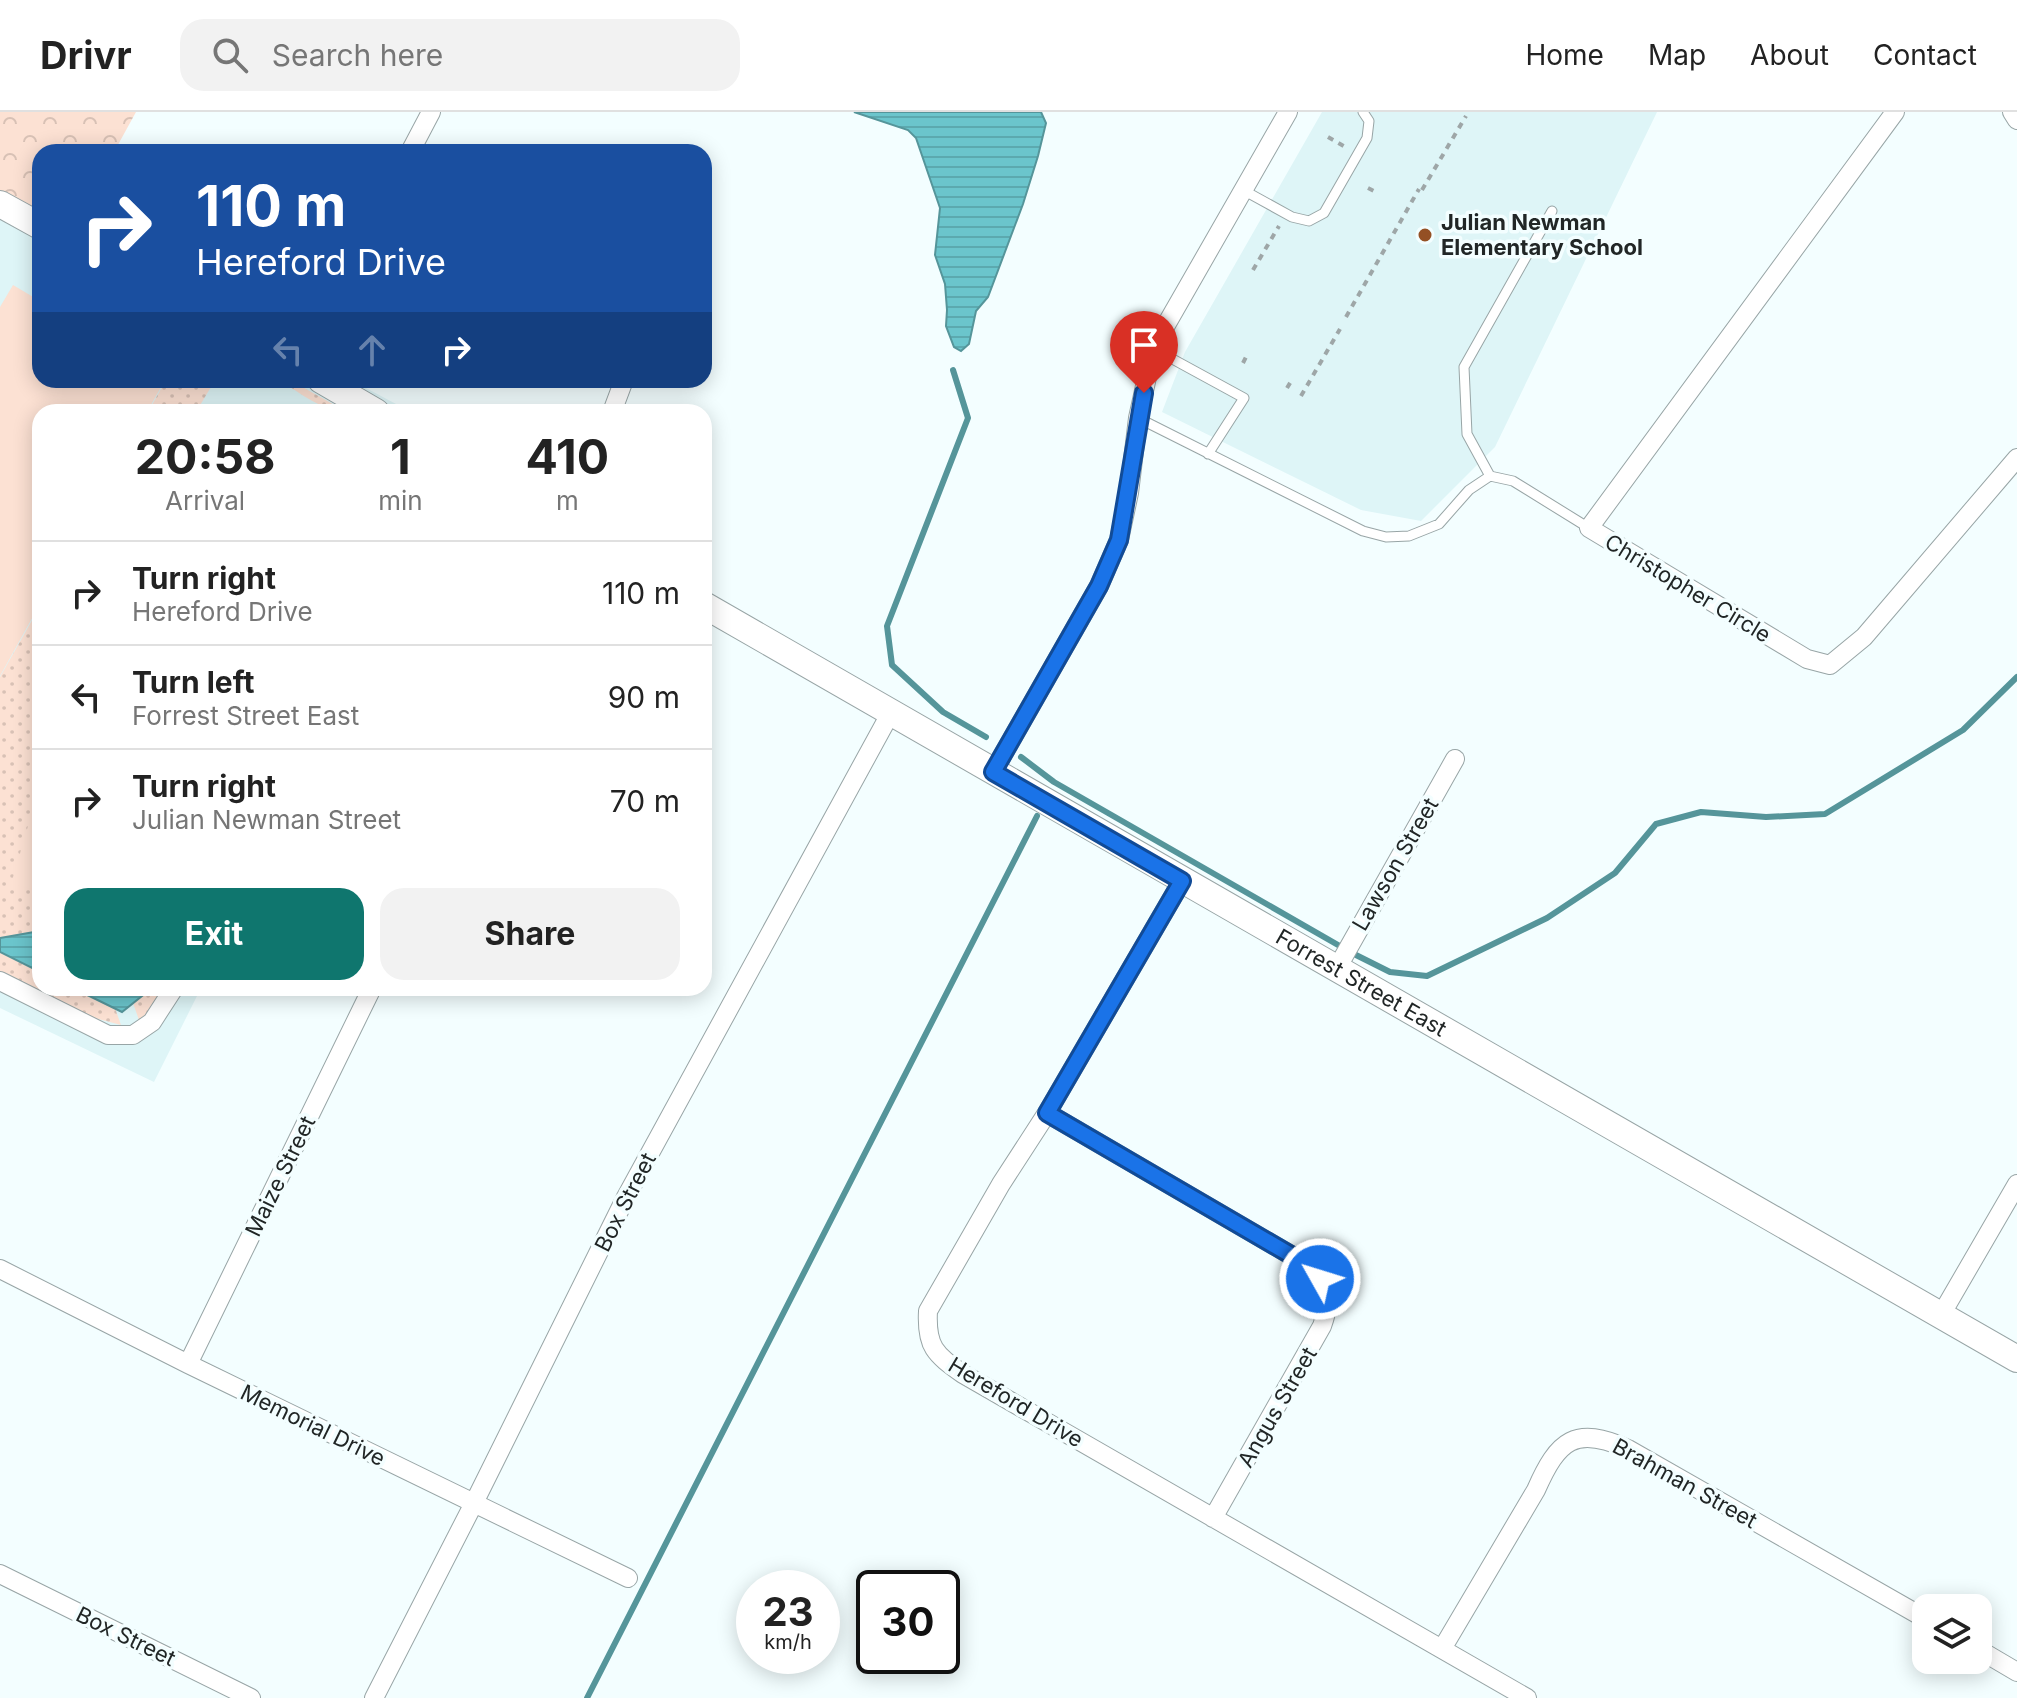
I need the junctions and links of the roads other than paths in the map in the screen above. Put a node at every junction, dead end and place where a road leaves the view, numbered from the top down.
1 (431, 112) edge
2 (1288, 112) edge
3 (1363, 112) edge
4 (1895, 112) edge
5 (2012, 112) edge
6 (2017, 120) edge
7 (414, 144) edge
8 (1243, 190) junction
9 (0, 204) edge
10 (1552, 211) dead end
11 (32, 222) edge
12 (1156, 350) junction
13 (335, 388) edge
14 (362, 404) edge
15 (1138, 418) junction
16 (1208, 454) junction
17 (2017, 458) edge
18 (1490, 476) junction
19 (1589, 528) junction
20 (712, 610) edge
21 (890, 714) junction
22 (1455, 759) dead end
23 (993, 772) junction
24 (1182, 881) junction
25 (1336, 970) junction
26 (0, 981) edge
27 (169, 996) edge
28 (368, 996) edge
29 (1047, 1113) junction
30 (2017, 1184) edge
31 (0, 1269) edge
32 (1941, 1315) junction
33 (2017, 1359) edge
34 (188, 1364) junction
35 (474, 1503) junction
36 (1213, 1518) junction
37 (0, 1574) edge
38 (628, 1578) dead end
39 (1912, 1611) edge
40 (1442, 1649) junction
41 (1992, 1657) edge
42 (2017, 1672) edge
43 (251, 1698) edge
44 (374, 1698) edge
45 (1527, 1698) edge

1 - 7 street
2 - 8 street
3 - 8 lane
4 - 19 street, Christopher Circle
5 - 6 street
8 - 12 street
9 - 11 main road
10 - 18 lane
12 - 15 street
12 - 16 lane
13 - 14 main road
15 - 16 lane
15 - 23 street
16 - 18 lane
17 - 19 street, Christopher Circle
18 - 19 lane
20 - 21 main road, Forrest Street East
21 - 23 main road, Forrest Street East
21 - 35 street, Box Street
22 - 25 street, Lawson Street
23 - 24 main road, Forrest Street East
24 - 25 main road, Forrest Street East
24 - 29 street, Hereford Drive
25 - 32 main road, Forrest Street East
26 - 27 street
28 - 34 street, Maize Street
29 - 36 street, Angus Street
29 - 36 street, Hereford Drive
30 - 32 street
31 - 34 street, Memorial Drive
32 - 33 main road, Forrest Street East
34 - 35 street, Memorial Drive
35 - 38 street, Memorial Drive
35 - 44 street, Box Street
36 - 40 street, Hereford Drive
37 - 43 street, Box Street
39 - 40 street, Brahman Street
40 - 45 street, Hereford Drive
41 - 42 street

